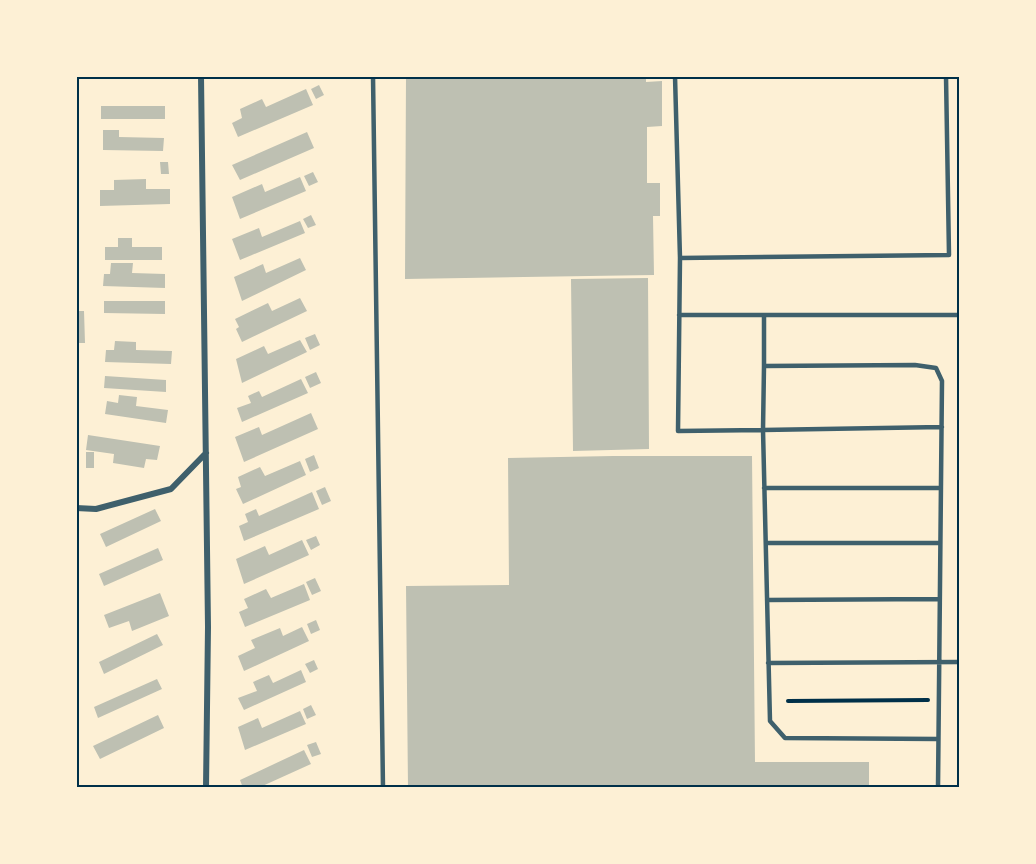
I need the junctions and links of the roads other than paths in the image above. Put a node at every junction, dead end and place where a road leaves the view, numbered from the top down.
1 (201, 76) edge
2 (372, 76) edge
3 (675, 76) edge
4 (946, 76) edge
5 (680, 258) junction
6 (679, 315) junction
7 (960, 315) edge
8 (764, 316) junction
9 (764, 366) junction
10 (942, 427) junction
11 (763, 430) junction
12 (206, 453) junction
13 (764, 488) junction
14 (941, 488) junction
15 (76, 508) edge
16 (766, 543) junction
17 (940, 543) junction
18 (939, 599) junction
19 (767, 600) junction
20 (938, 662) junction
21 (960, 662) edge
22 (768, 663) junction
23 (938, 738) junction
24 (206, 788) edge
25 (384, 788) edge
26 (938, 788) edge

1 - 12 street
2 - 25 lane
3 - 5 lane
4 - 5 lane
5 - 6 lane
6 - 8 lane
6 - 11 lane
7 - 8 lane
8 - 9 lane
9 - 10 lane
9 - 11 lane
10 - 11 lane
10 - 14 lane
11 - 13 lane
12 - 15 street
12 - 24 street
13 - 14 lane
13 - 16 lane
14 - 17 lane
16 - 17 lane
16 - 19 lane
17 - 18 lane
18 - 19 lane
18 - 20 lane
19 - 22 lane
20 - 21 lane
20 - 22 lane
20 - 23 lane
22 - 23 lane
23 - 26 lane

